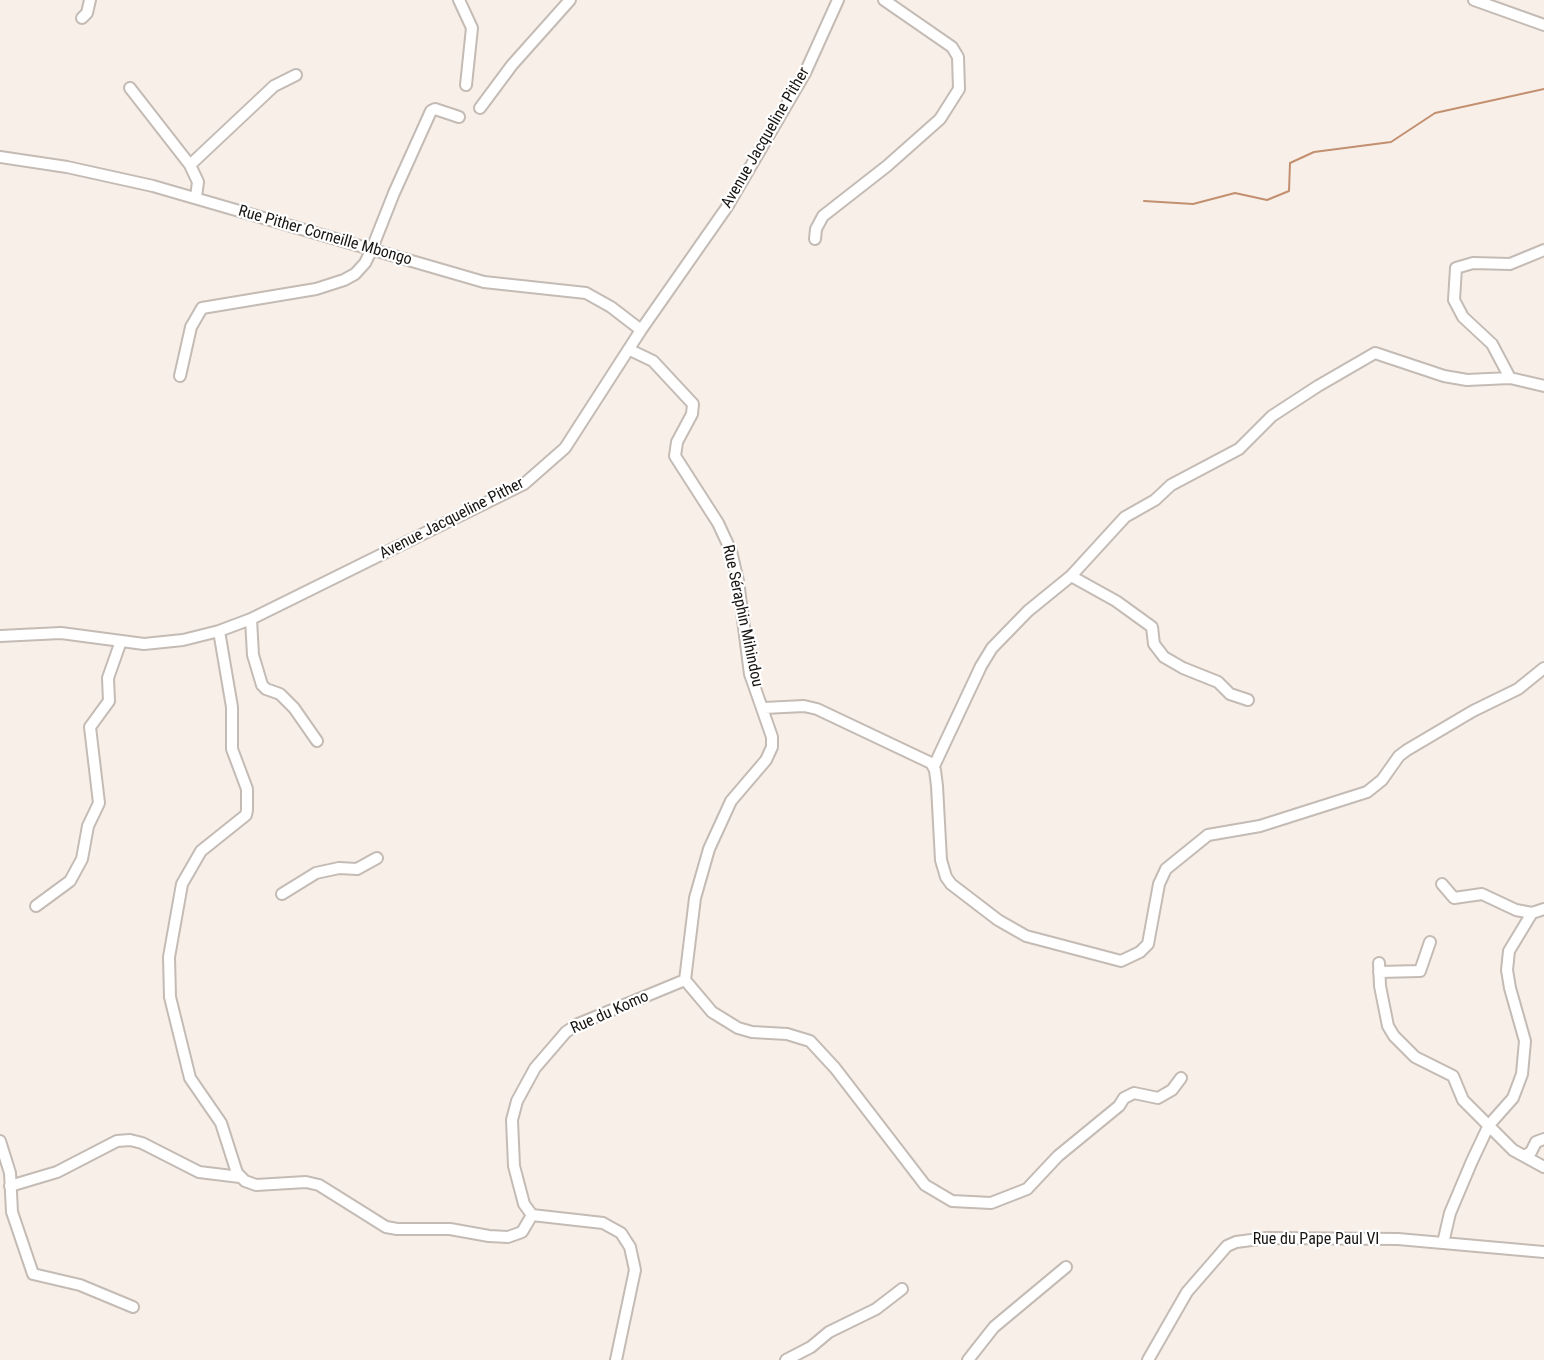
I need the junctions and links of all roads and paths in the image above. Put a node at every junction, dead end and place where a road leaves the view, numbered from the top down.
1 (90, 0) edge
2 (459, 0) edge
3 (570, 0) edge
4 (828, 0) edge
5 (838, 0) edge
6 (884, 0) edge
7 (1474, 0) edge
8 (82, 18) dead end
9 (830, 20) junction
10 (1544, 25) edge
11 (296, 75) dead end
12 (466, 85) dead end
13 (130, 88) dead end
14 (480, 108) dead end
15 (459, 117) dead end
16 (0, 157) edge
17 (190, 165) junction
18 (196, 197) junction
19 (815, 239) dead end
20 (1544, 250) edge
21 (371, 251) junction
22 (641, 330) junction
23 (630, 350) junction
24 (180, 376) dead end
25 (1510, 378) junction
26 (1544, 386) edge
27 (1071, 576) junction
28 (250, 619) junction
29 (219, 631) junction
30 (0, 636) edge
31 (121, 641) junction
32 (1544, 668) edge
33 (1248, 700) dead end
34 (764, 708) junction
35 (317, 741) dead end
36 (934, 766) junction
37 (377, 858) dead end
38 (1442, 884) dead end
39 (282, 894) dead end
40 (36, 906) dead end
41 (1544, 909) edge
42 (1532, 913) junction
43 (1430, 942) dead end
44 (685, 980) junction
45 (1181, 1078) dead end
46 (1489, 1125) junction
47 (1544, 1139) edge
48 (0, 1141) edge
49 (1524, 1156) junction
50 (1544, 1167) edge
51 (240, 1177) junction
52 (10, 1186) junction
53 (532, 1215) junction
54 (1443, 1243) junction
55 (1544, 1252) edge
56 (1066, 1267) dead end
57 (902, 1289) dead end
58 (133, 1307) dead end
59 (616, 1360) edge
60 (786, 1360) edge
61 (968, 1360) edge
62 (1148, 1360) edge

1 - 8 street
2 - 12 street
3 - 14 street
4 - 9 street
5 - 9 street, Avenue Jacqueline Pither
6 - 19 street
7 - 10 street
9 - 22 street, Avenue Jacqueline Pither
11 - 17 street
13 - 17 street
15 - 21 street
16 - 18 street, Rue Pither Corneille Mbongo
17 - 18 street
18 - 21 street, Rue Pither Corneille Mbongo
20 - 25 street
21 - 22 street, Rue Pither Corneille Mbongo
21 - 24 street
22 - 23 street, Avenue Jacqueline Pither
23 - 28 street, Avenue Jacqueline Pither
23 - 34 street, Rue Séraphin Mihindou
25 - 26 street
25 - 27 street
27 - 33 street
27 - 36 street
28 - 29 street, Avenue Jacqueline Pither
28 - 35 street
29 - 31 street, Avenue Jacqueline Pither
29 - 51 street
30 - 31 street, Avenue Jacqueline Pither
31 - 40 street
32 - 36 street
34 - 36 street
34 - 44 street, Rue Séraphin Mihindou
37 - 39 street
38 - 42 street
41 - 42 street
42 - 46 street
43 - 46 street
44 - 45 street
44 - 53 street, Rue du Komo
46 - 49 street
46 - 54 street
47 - 49 street
48 - 52 street
49 - 50 street
51 - 52 street
51 - 53 street
52 - 58 street
53 - 59 street
54 - 55 street, Rue du Pape Paul VI
54 - 62 street, Rue du Pape Paul VI
56 - 61 street
57 - 60 street

